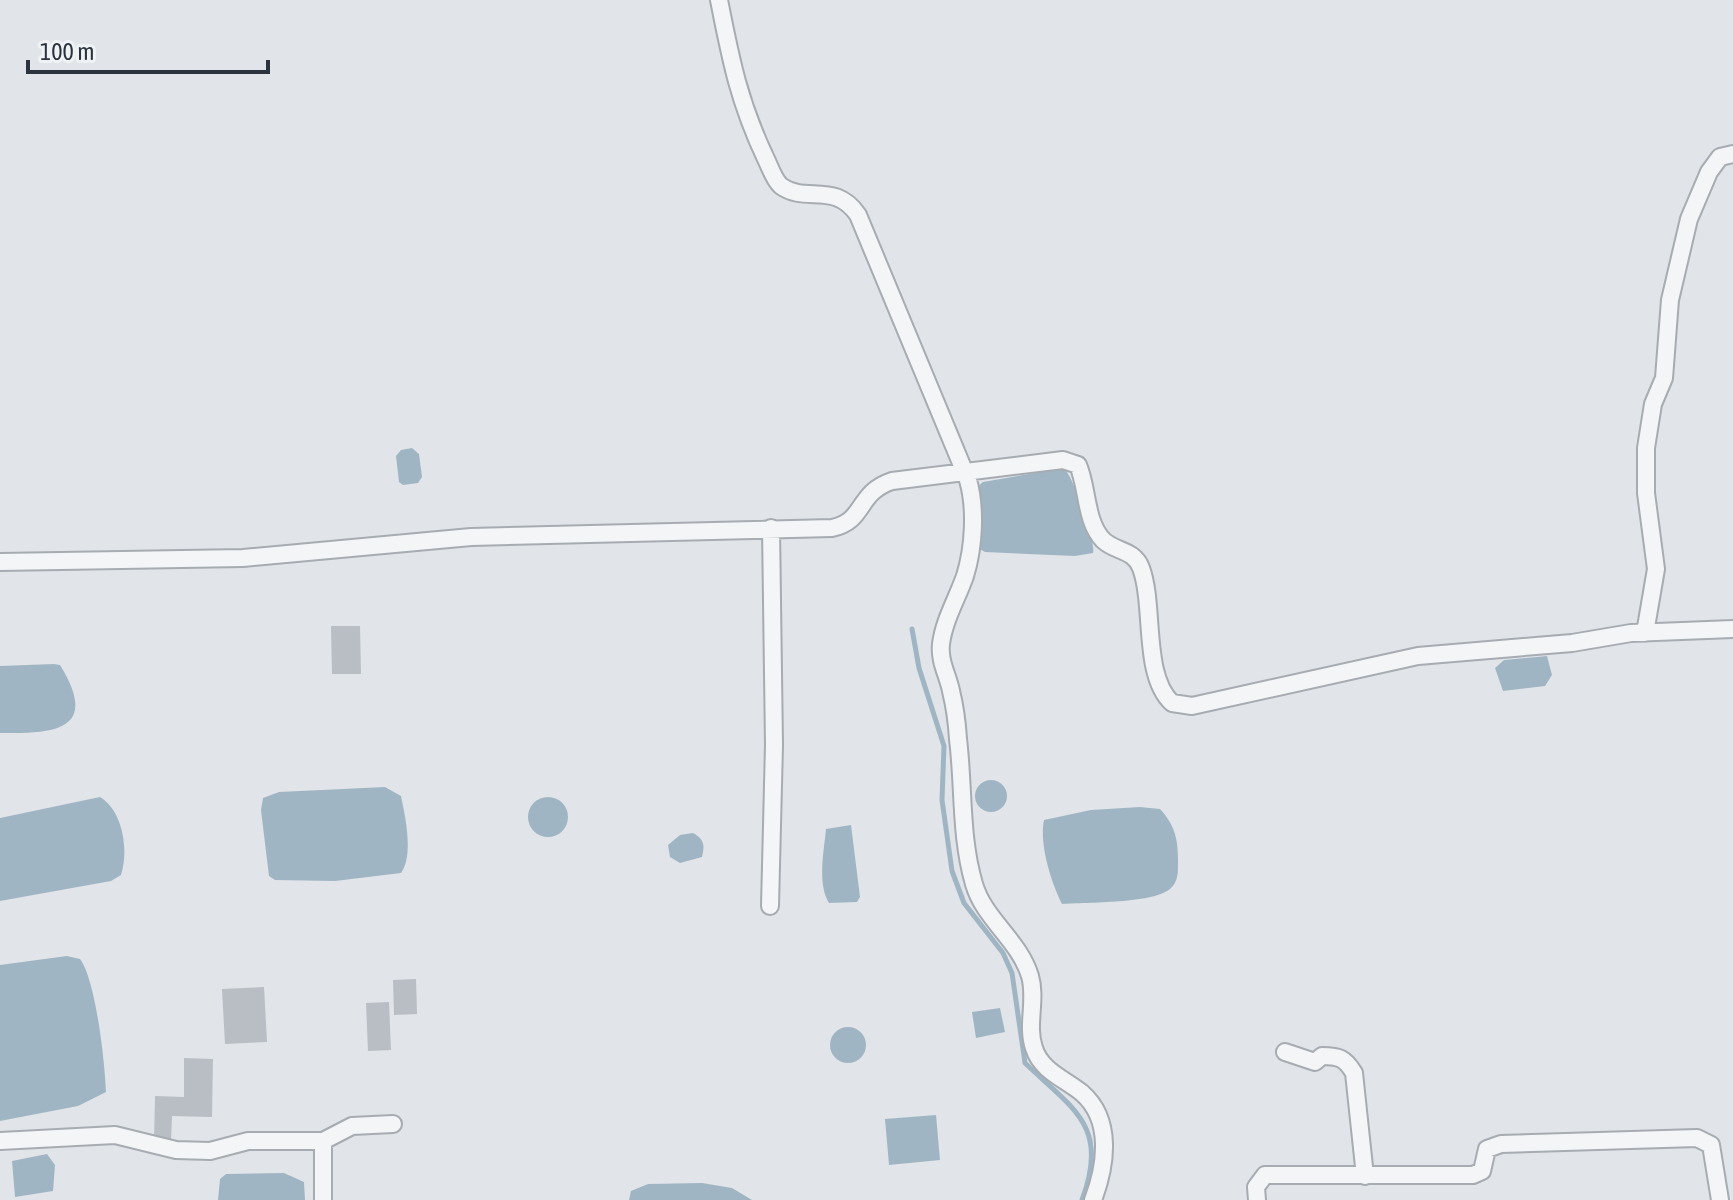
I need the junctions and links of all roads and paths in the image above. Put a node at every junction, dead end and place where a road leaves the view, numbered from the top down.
1 (719, 0) edge
2 (1733, 154) edge
3 (965, 472) junction
4 (771, 528) junction
5 (0, 562) edge
6 (1733, 629) edge
7 (1645, 633) junction
8 (770, 906) dead end
9 (1285, 1052) dead end
10 (393, 1124) dead end
11 (0, 1141) edge
12 (323, 1141) junction
13 (1365, 1176) junction
14 (323, 1200) edge
15 (1093, 1200) edge
16 (1257, 1200) edge
17 (1720, 1200) edge

1 - 3 street
2 - 7 street
3 - 4 street
3 - 7 street
3 - 15 street
4 - 5 street
4 - 8 street
6 - 7 street
9 - 13 street
10 - 12 street
11 - 12 street
12 - 14 street
13 - 16 street
13 - 17 street

